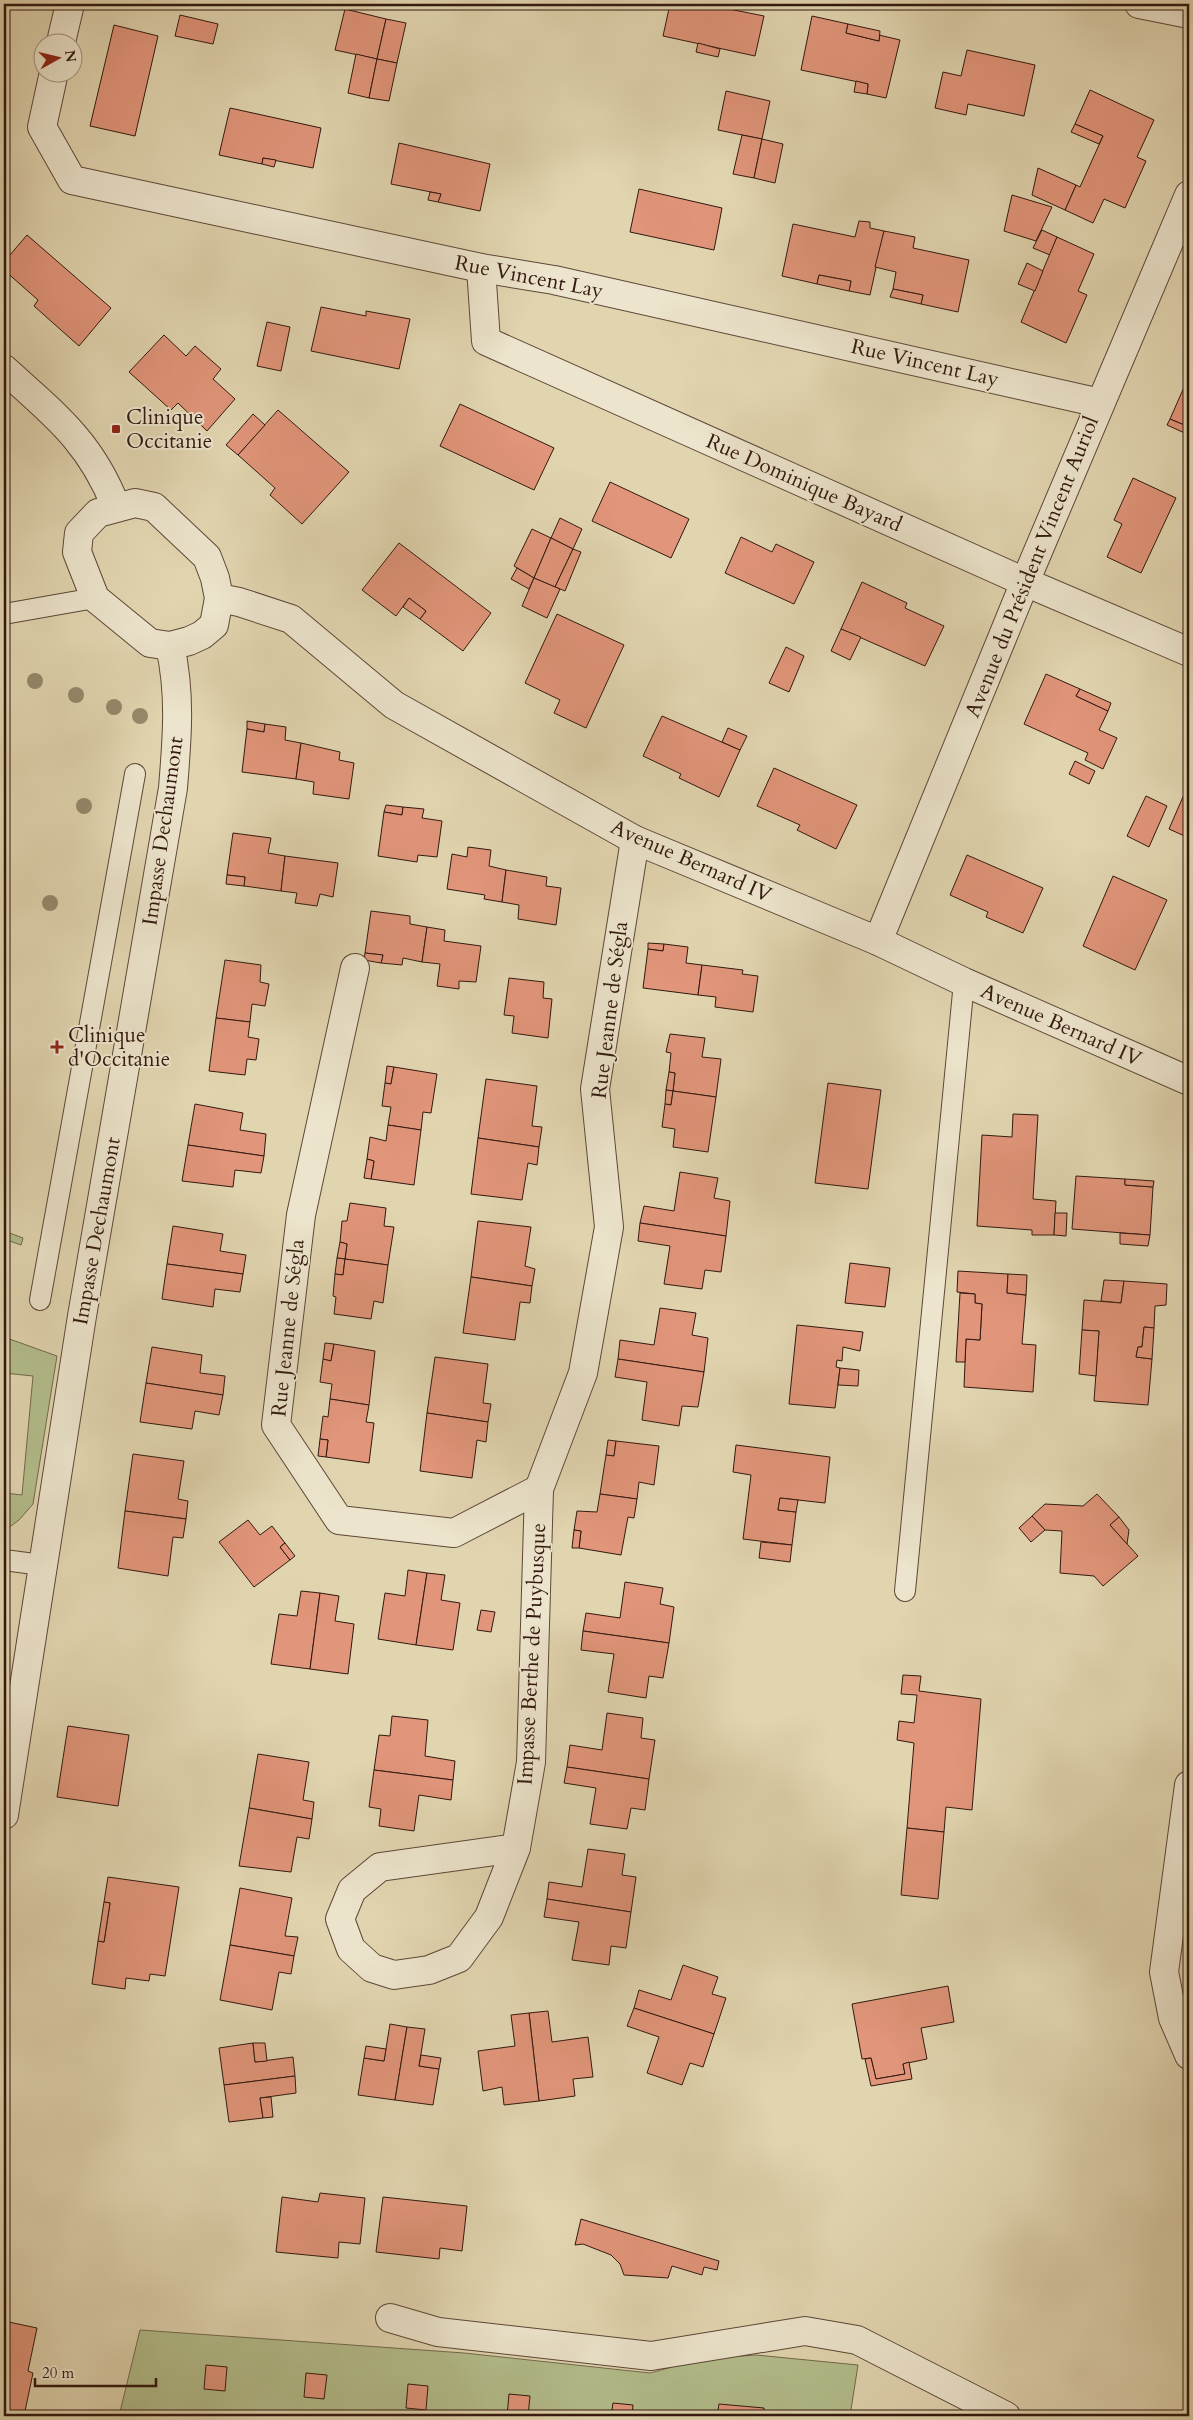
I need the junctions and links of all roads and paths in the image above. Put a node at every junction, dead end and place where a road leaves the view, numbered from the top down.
1 (70, 4) edge
2 (1139, 4) edge
3 (1189, 14) edge
4 (63, 32) edge
5 (52, 82) edge
6 (1189, 195) edge
7 (481, 268) junction
8 (4, 370) edge
9 (1100, 403) junction
10 (116, 507) junction
11 (1024, 582) junction
12 (95, 598) junction
13 (219, 598) junction
14 (4, 614) edge
15 (170, 646) junction
16 (1189, 652) edge
17 (135, 774) dead end
18 (635, 840) junction
19 (878, 942) junction
20 (355, 968) dead end
21 (964, 982) junction
22 (1189, 1081) edge
23 (40, 1300) dead end
24 (539, 1490) junction
25 (4, 1560) edge
26 (42, 1565) junction
27 (905, 1591) dead end
28 (1189, 1785) edge
29 (4, 1815) edge
30 (516, 1848) junction
31 (1189, 2055) edge
32 (390, 2318) dead end
33 (1006, 2416) edge

1 - 4 street
2 - 3 street
5 - 7 street, Rue Vincent Lay
6 - 9 street, Avenue du Président Vincent Auriol
7 - 9 street, Rue Vincent Lay
7 - 11 street, Rue Dominique Bayard
8 - 10 street
9 - 11 street, Avenue du Président Vincent Auriol
10 - 12 street
10 - 13 street
11 - 16 street, Rue Dominique Bayard
11 - 19 street, Avenue du Président Vincent Auriol
12 - 14 lane
12 - 15 street
13 - 15 street
13 - 18 street, Avenue Bernard IV
15 - 26 street, Impasse Dechaumont
17 - 23 lane
18 - 19 street, Avenue Bernard IV
18 - 24 street, Rue Jeanne de Ségla
19 - 21 street, Avenue Bernard IV
20 - 24 street, Rue Jeanne de Ségla
21 - 22 street, Avenue Bernard IV
21 - 27 lane
24 - 30 street, Impasse Berthe de Puybusque
25 - 26 lane
26 - 29 street, Impasse Dechaumont
28 - 31 street
30 - 30 street, Impasse Berthe de Puybusque
32 - 33 street

